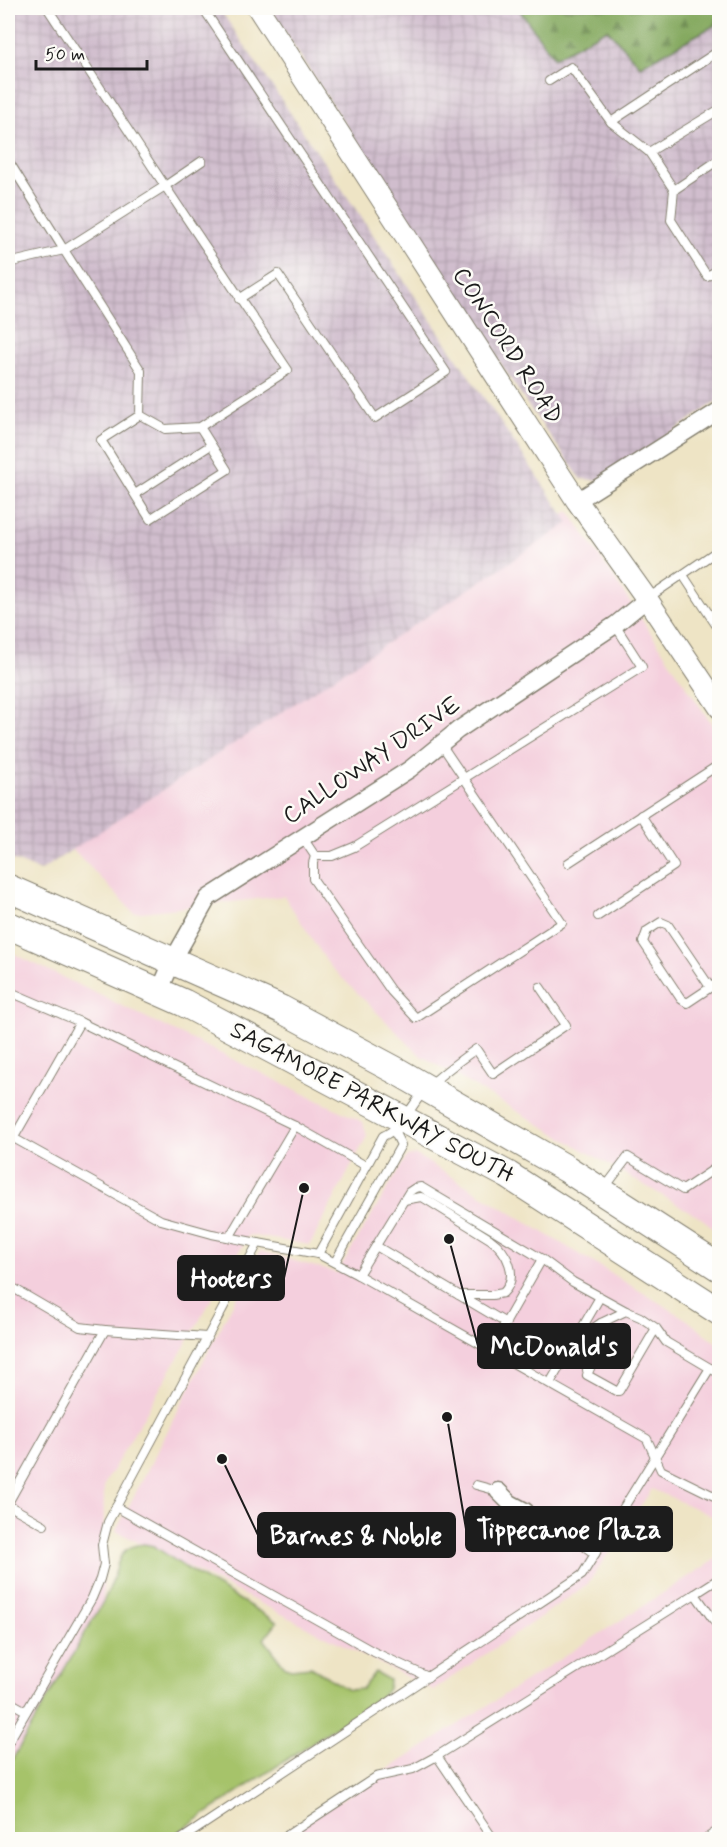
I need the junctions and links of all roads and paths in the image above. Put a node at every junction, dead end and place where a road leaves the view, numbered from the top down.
1 (203, 8) edge
2 (258, 8) edge
3 (48, 9) dead end
4 (720, 50) edge
5 (549, 81) dead end
6 (720, 109) edge
7 (611, 122) junction
8 (649, 152) junction
9 (720, 159) edge
10 (8, 160) edge
11 (202, 161) dead end
12 (165, 186) junction
13 (674, 190) junction
14 (64, 249) junction
15 (8, 263) edge
16 (720, 269) edge
17 (239, 299) junction
18 (720, 410) edge
19 (140, 415) junction
20 (200, 427) junction
21 (211, 445) junction
22 (135, 494) junction
23 (577, 501) junction
24 (720, 549) edge
25 (683, 575) junction
26 (647, 599) junction
27 (615, 625) junction
28 (720, 631) edge
29 (720, 708) edge
30 (441, 744) junction
31 (719, 766) edge
32 (465, 778) junction
33 (641, 815) junction
34 (303, 837) junction
35 (315, 856) junction
36 (568, 863) dead end
37 (8, 888) edge
38 (598, 916) dead end
39 (8, 925) edge
40 (173, 960) junction
41 (720, 981) edge
42 (540, 987) dead end
43 (710, 987) junction
44 (8, 991) edge
45 (159, 992) junction
46 (80, 1022) junction
47 (426, 1089) junction
48 (398, 1125) junction
49 (295, 1126) junction
50 (10, 1137) edge
51 (720, 1165) edge
52 (366, 1166) junction
53 (602, 1191) junction
54 (404, 1200) junction
55 (230, 1236) junction
56 (258, 1243) junction
57 (376, 1246) junction
58 (318, 1254) junction
59 (542, 1259) junction
60 (335, 1262) junction
61 (720, 1268) edge
62 (358, 1275) junction
63 (8, 1285) edge
64 (459, 1295) junction
65 (600, 1297) junction
66 (626, 1311) junction
67 (720, 1312) edge
68 (506, 1323) junction
69 (656, 1328) junction
70 (105, 1330) junction
71 (207, 1337) junction
72 (490, 1350) junction
73 (710, 1368) junction
74 (720, 1374) edge
75 (549, 1383) junction
76 (656, 1458) junction
77 (476, 1485) dead end
78 (498, 1491) joint
79 (720, 1499) edge
80 (8, 1504) edge
81 (116, 1507) junction
82 (525, 1511) joint
83 (44, 1526) dead end
84 (595, 1554) junction
85 (720, 1578) edge
86 (695, 1594) junction
87 (720, 1629) edge
88 (428, 1677) junction
89 (8, 1701) edge
90 (26, 1711) junction
91 (8, 1743) edge
92 (437, 1756) junction
93 (720, 1829) edge
94 (180, 1839) edge
95 (280, 1839) edge
96 (494, 1839) edge
97 (704, 1839) edge

1 - 17 lane
2 - 23 street, CONCORD ROAD
3 - 12 lane
4 - 7 lane
5 - 7 lane
6 - 8 lane
7 - 8 lane
8 - 13 lane
9 - 13 lane
10 - 14 lane
11 - 12 lane
12 - 14 lane
12 - 17 lane
13 - 16 lane
14 - 15 lane
14 - 19 lane
17 - 20 lane
18 - 23 street
19 - 20 lane
19 - 22 lane
20 - 21 lane
21 - 22 lane
21 - 22 lane
23 - 26 street, CONCORD ROAD
24 - 25 lane
25 - 26 lane
25 - 28 lane
26 - 27 street, CALLOWAY DRIVE
26 - 29 street, CONCORD ROAD
27 - 30 street, CALLOWAY DRIVE
27 - 32 lane
30 - 32 lane
30 - 34 street, CALLOWAY DRIVE
31 - 33 lane
32 - 35 lane
32 - 35 lane
33 - 36 lane
33 - 38 lane
34 - 35 lane
34 - 40 street, CALLOWAY DRIVE
37 - 40 main road, SAGAMORE PARKWAY SOUTH
39 - 45 main road, SAGAMORE PARKWAY SOUTH
40 - 45 street, CALLOWAY DRIVE
40 - 47 main road, SAGAMORE PARKWAY SOUTH
41 - 43 lane
42 - 47 lane
43 - 43 lane
44 - 46 lane
45 - 48 main road, SAGAMORE PARKWAY SOUTH
46 - 49 lane
46 - 50 lane
47 - 48 lane
47 - 53 main road, SAGAMORE PARKWAY SOUTH
48 - 52 lane
48 - 60 lane
48 - 67 main road, SAGAMORE PARKWAY SOUTH
49 - 52 lane
49 - 55 lane
50 - 55 lane
51 - 53 lane
52 - 58 lane
53 - 61 main road, SAGAMORE PARKWAY SOUTH
54 - 57 lane
54 - 59 lane
54 - 64 lane
55 - 56 lane
56 - 58 lane
56 - 71 lane
57 - 62 lane
57 - 64 lane
58 - 60 lane
59 - 65 lane
59 - 68 lane
60 - 62 lane
62 - 72 lane
63 - 70 lane
64 - 68 lane
65 - 66 lane
65 - 75 lane
66 - 69 lane
66 - 69 lane
68 - 72 lane
69 - 73 lane
70 - 71 lane
70 - 80 lane
71 - 81 lane
72 - 75 lane
73 - 74 lane
73 - 76 lane
75 - 76 lane
76 - 79 lane
76 - 84 lane
77 - 78 lane
78 - 82 street
80 - 83 lane
81 - 88 lane
81 - 90 lane
82 - 84 lane
84 - 88 lane
85 - 86 lane
86 - 87 lane
86 - 92 lane
88 - 94 lane
89 - 90 lane
90 - 91 lane
92 - 95 lane
92 - 96 lane
93 - 97 lane

